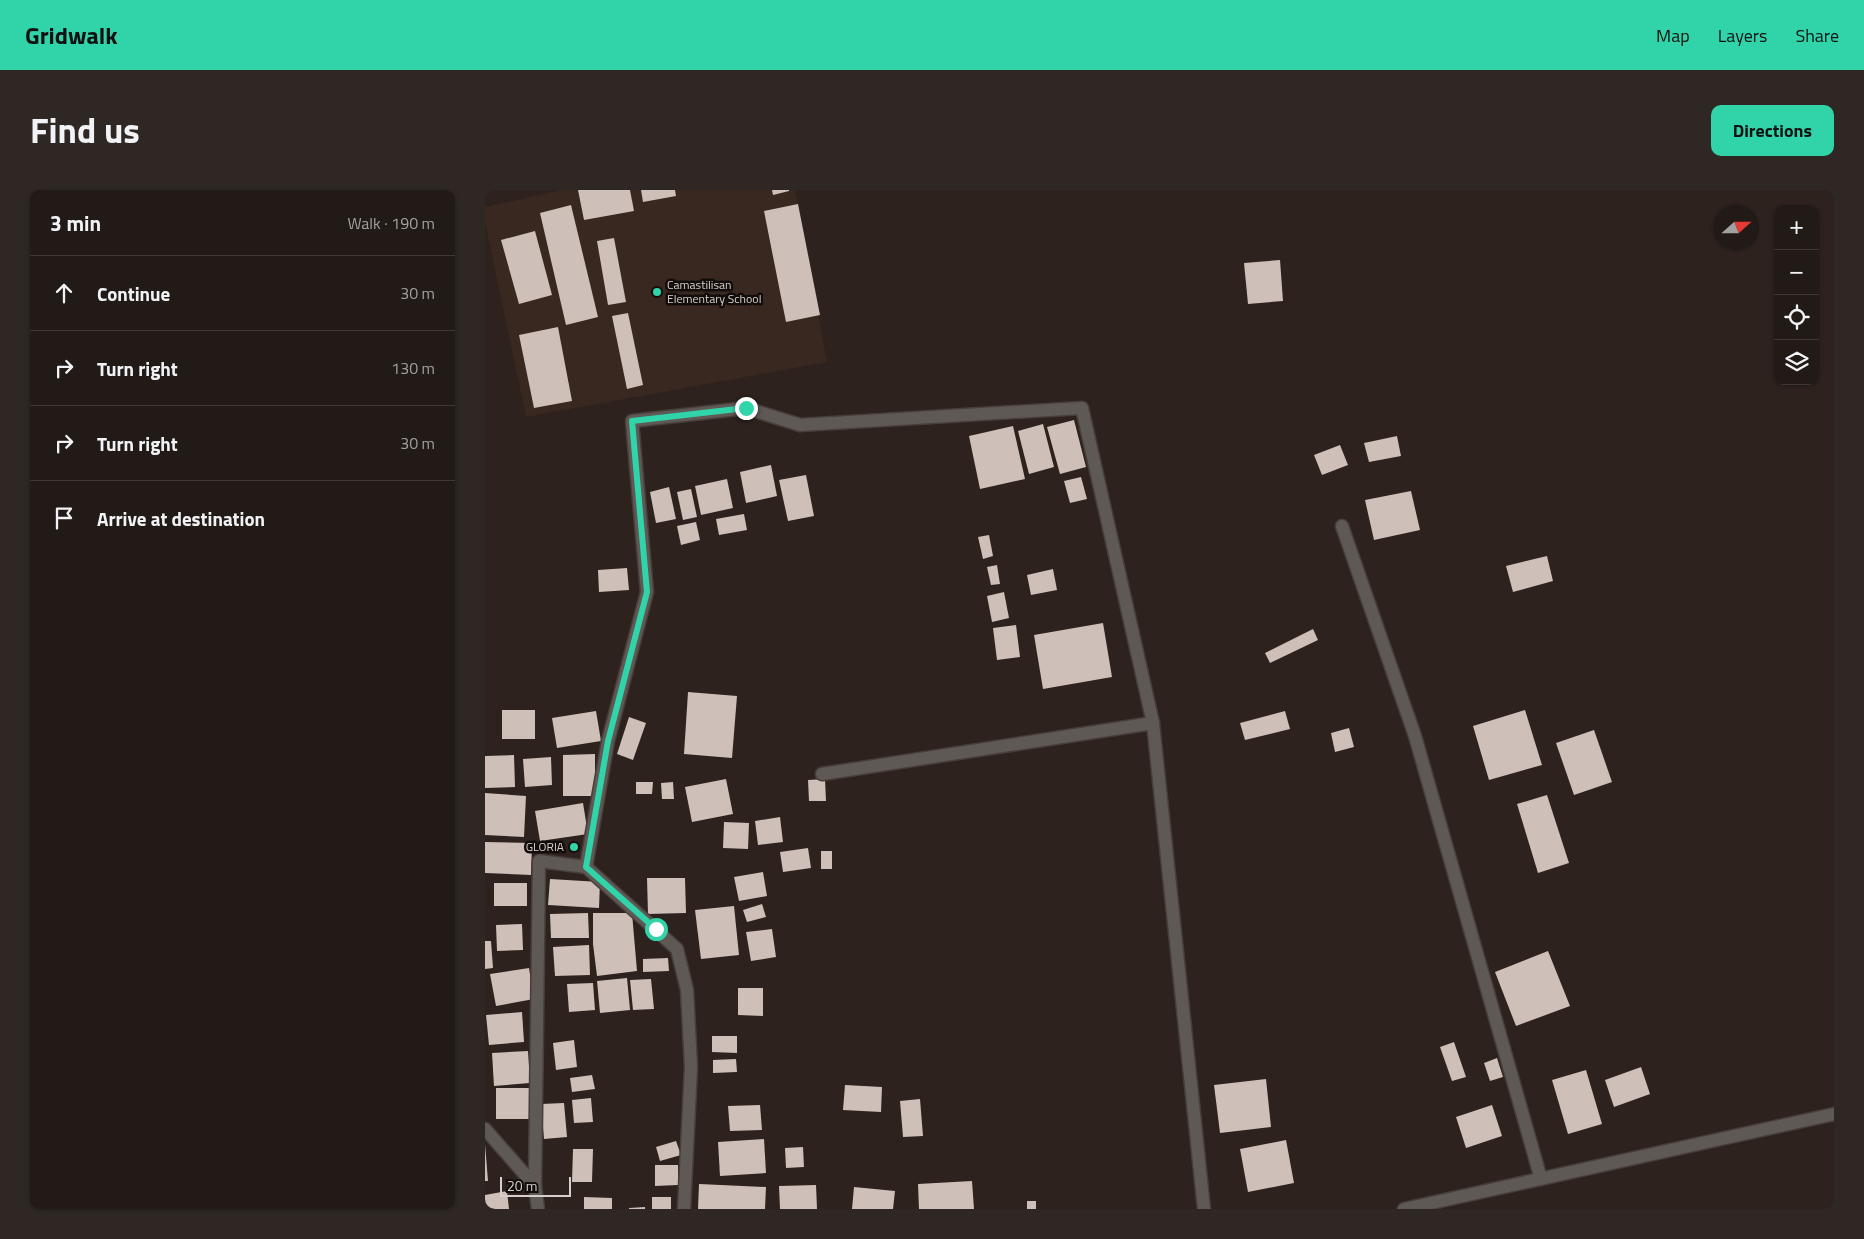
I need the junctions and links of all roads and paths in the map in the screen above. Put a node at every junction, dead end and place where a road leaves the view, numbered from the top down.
1 (1342, 526) dead end
2 (1153, 724) junction
3 (822, 774) dead end
4 (586, 867) junction
5 (1834, 1114) edge
6 (485, 1129) edge
7 (1541, 1179) junction
8 (535, 1186) junction
9 (538, 1209) edge
10 (684, 1209) edge
11 (1204, 1209) edge
12 (1404, 1209) edge

1 - 7 street
2 - 3 street
2 - 4 street
2 - 11 street
4 - 8 street
4 - 10 street
5 - 7 street
6 - 8 street
7 - 12 street
8 - 9 street

